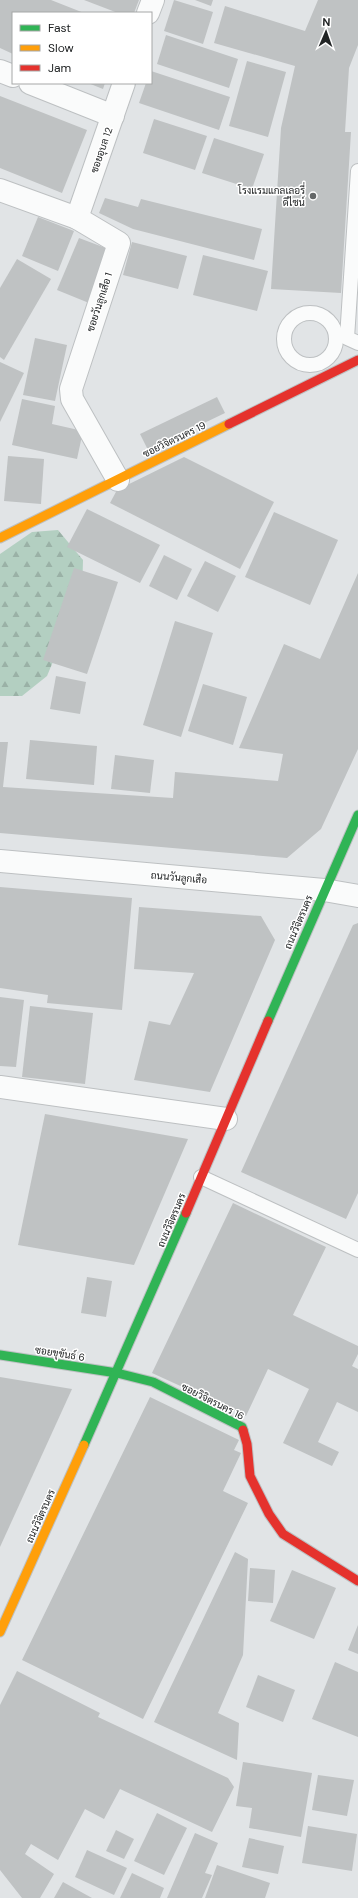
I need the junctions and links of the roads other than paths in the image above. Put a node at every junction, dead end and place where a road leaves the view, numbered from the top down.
1 (153, 0) edge
2 (148, 12) edge
3 (0, 71) edge
4 (12, 76) edge
5 (33, 84) edge
6 (124, 84) edge
7 (113, 116) junction
8 (358, 171) edge
9 (0, 190) edge
10 (78, 218) junction
11 (354, 299) edge
12 (347, 340) edge
13 (358, 360) edge
14 (118, 480) junction
15 (0, 538) edge
16 (358, 815) edge
17 (0, 861) edge
18 (324, 890) junction
19 (358, 896) edge
20 (0, 1087) edge
21 (226, 1119) junction
22 (201, 1177) junction
23 (358, 1250) edge
24 (0, 1355) edge
25 (117, 1373) junction
26 (358, 1581) edge
27 (0, 1632) edge

1 - 2 street
3 - 4 street
5 - 7 street
6 - 7 street, ซอยอุบล 12
7 - 10 street, ซอยอุบล 12
8 - 11 lane
9 - 10 street, ซอยวันลูกเสือ 1
10 - 14 street, ซอยวันลูกเสือ 1
11 - 12 lane
13 - 14 street, ซอยวิจิตรนคร 19
14 - 15 street, ซอยวิจิตรนคร 19
16 - 18 street, ถนนวิจิตรนคร
17 - 18 street, ถนนวันลูกเสือ
18 - 19 street, ถนนวันลูกเสือ
18 - 21 street, ถนนวิจิตรนคร
20 - 21 street
21 - 22 street, ถนนวิจิตรนคร
22 - 23 lane
22 - 25 street, ถนนวิจิตรนคร
24 - 25 street, ซอยขุขันธ์ 6
25 - 26 street, ซอยวิจิตรนคร 16
25 - 27 street, ถนนวิจิตรนคร

